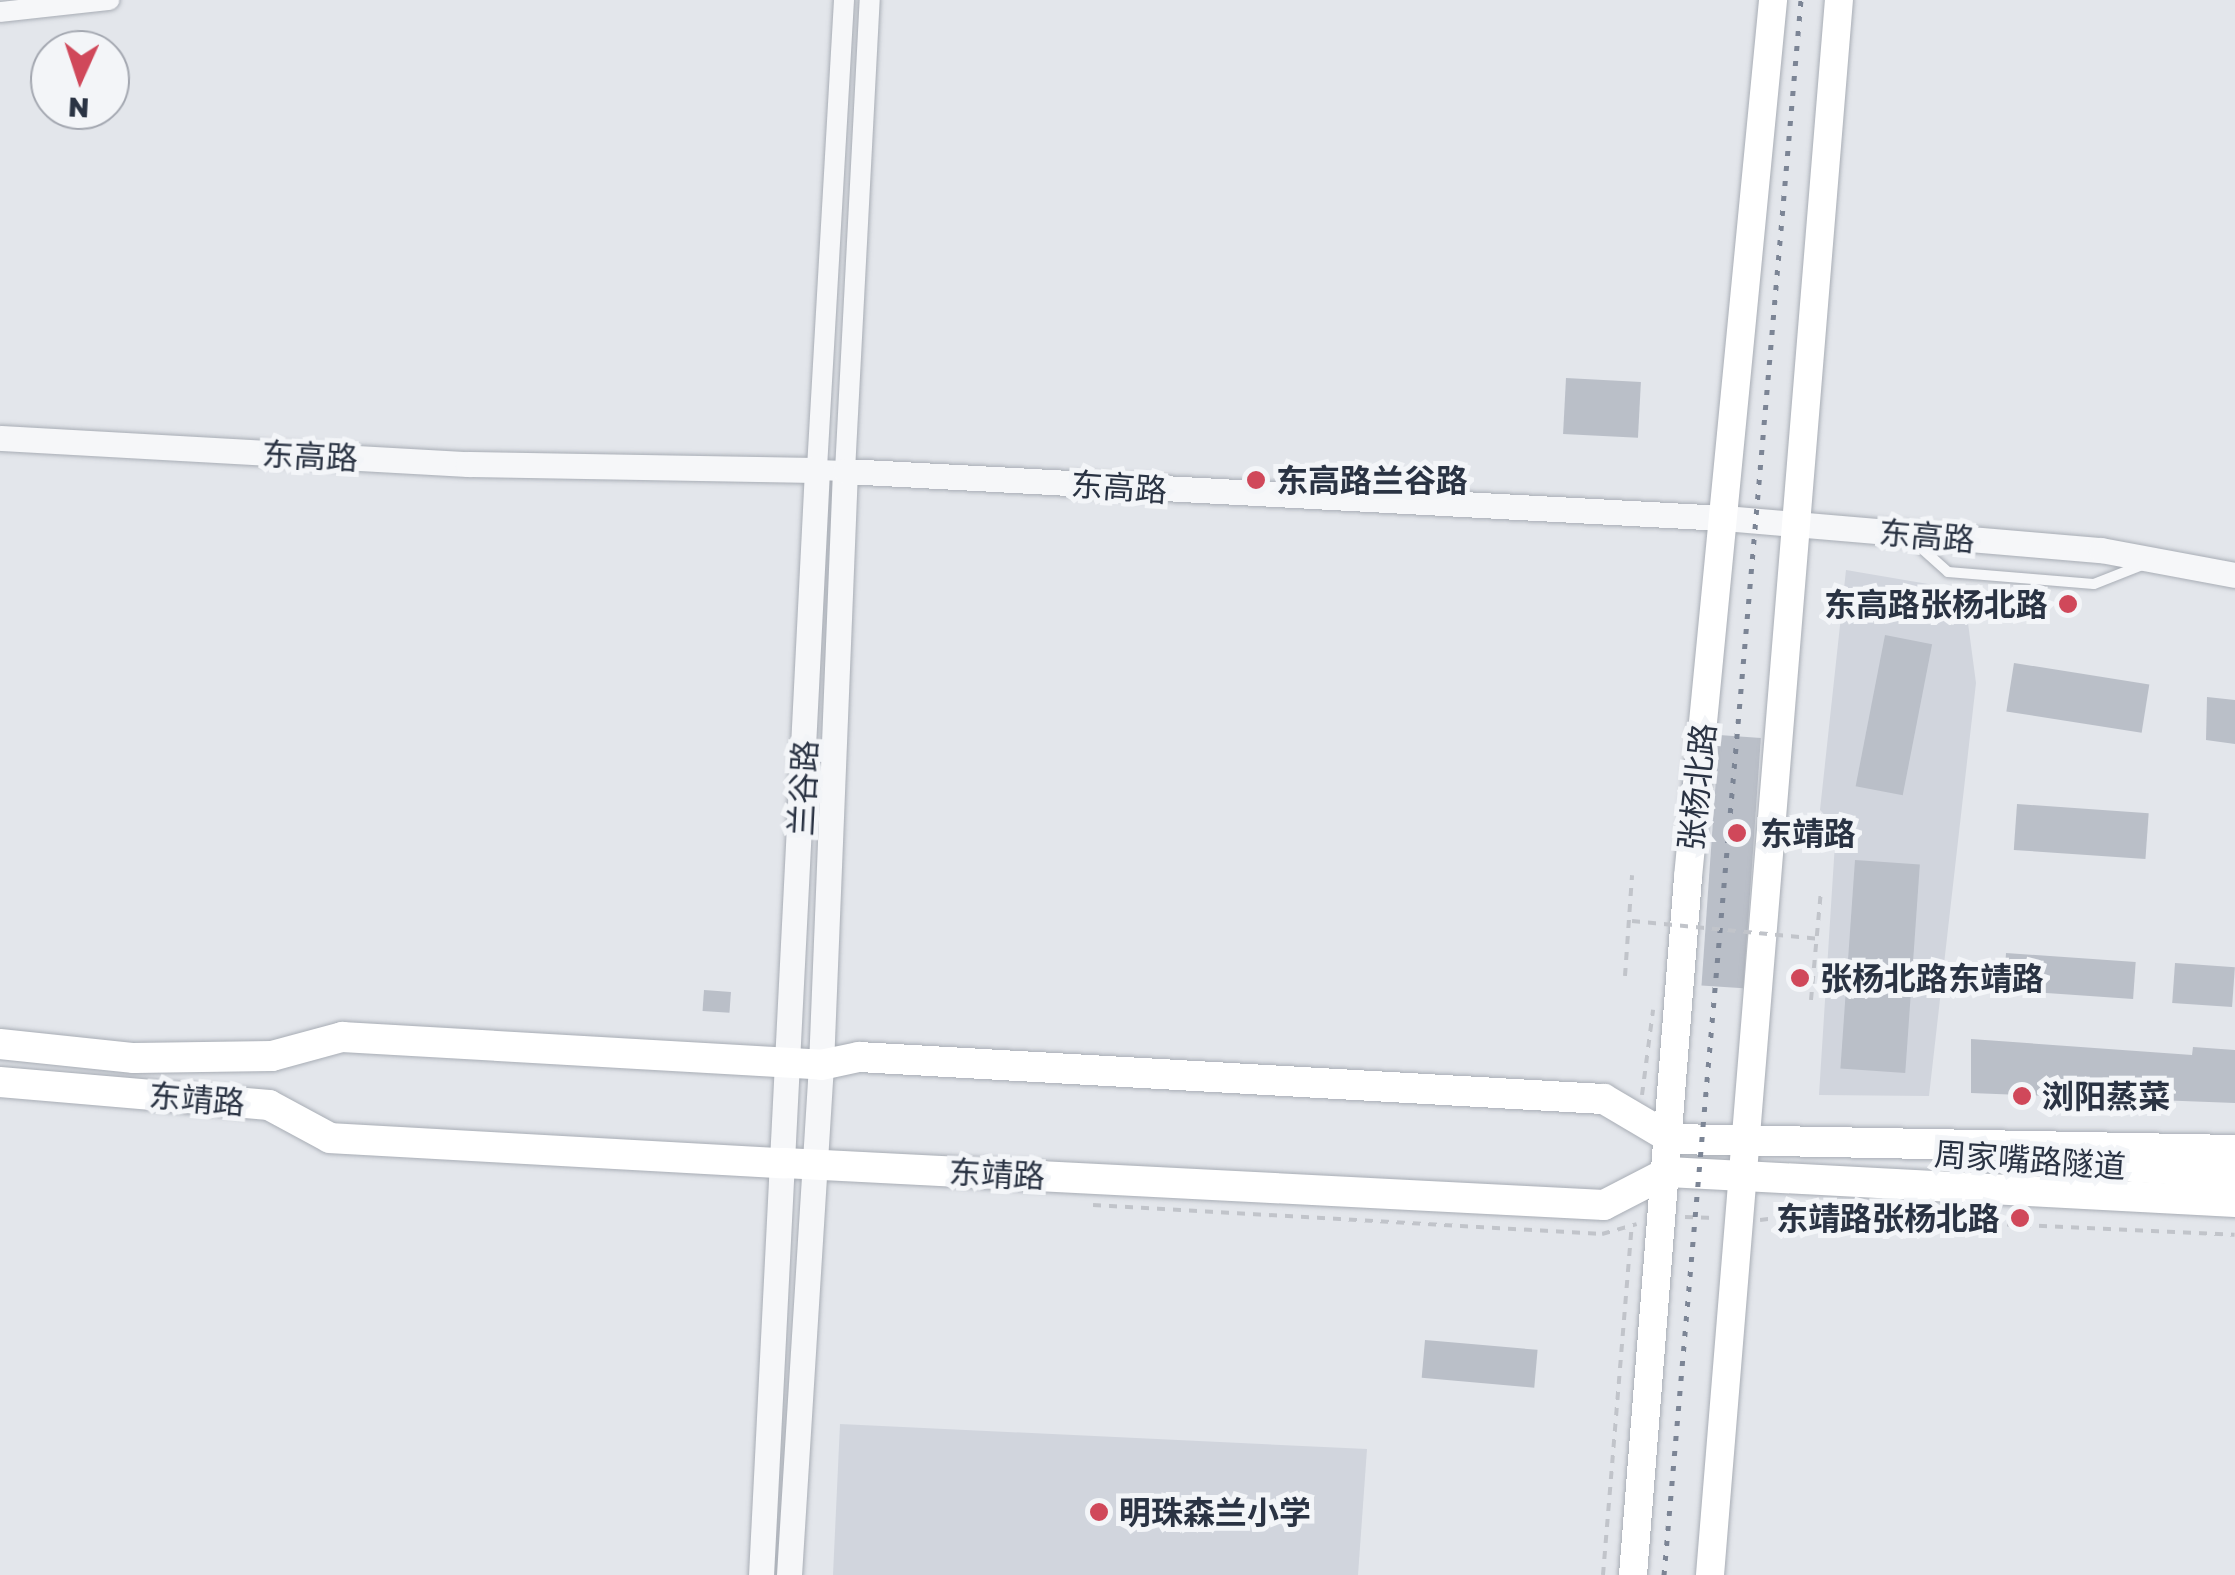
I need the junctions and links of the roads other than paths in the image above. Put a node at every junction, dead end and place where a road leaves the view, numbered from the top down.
1 (108, 0) edge
2 (844, 0) edge
3 (870, 0) edge
4 (1773, 0) edge
5 (1839, 0) edge
6 (0, 12) edge
7 (0, 438) edge
8 (817, 470) junction
9 (846, 471) junction
10 (1725, 518) junction
11 (1794, 525) junction
12 (2235, 575) edge
13 (0, 1044) edge
14 (790, 1064) junction
15 (821, 1066) junction
16 (0, 1082) edge
17 (1672, 1139) junction
18 (1750, 1142) junction
19 (1824, 1146) junction
20 (2235, 1150) edge
21 (799, 1164) junction
22 (1668, 1172) junction
23 (2235, 1173) edge
24 (1747, 1175) junction
25 (2235, 1202) edge
26 (761, 1575) edge
27 (789, 1575) edge
28 (1633, 1575) edge
29 (1710, 1575) edge

1 - 6 street
2 - 8 street, 兰谷路
3 - 9 street, 兰谷路
4 - 10 main road, 张杨北路
5 - 11 main road
7 - 8 street, 东高路
8 - 9 street, 东高路
8 - 14 street, 兰谷路
9 - 10 street, 东高路
9 - 15 street, 兰谷路
10 - 11 street, 东高路
10 - 17 main road, 张杨北路
11 - 12 street, 东高路
11 - 18 main road
13 - 14 main road, 东靖路
14 - 15 main road, 东靖路
14 - 21 street, 兰谷路
15 - 17 main road, 东靖路
15 - 21 street, 兰谷路
16 - 21 main road, 东靖路
17 - 18 main road, 东靖路
17 - 22 main road, 张杨北路
18 - 19 main road, 东靖路
18 - 24 main road
19 - 20 main road, 东靖路
19 - 23 main road, 周家嘴路隧道
21 - 22 main road, 东靖路
21 - 26 street, 兰谷路
21 - 27 street, 兰谷路
22 - 24 main road, 东靖路
22 - 28 main road, 张杨北路
24 - 25 main road, 东靖路
24 - 29 main road

